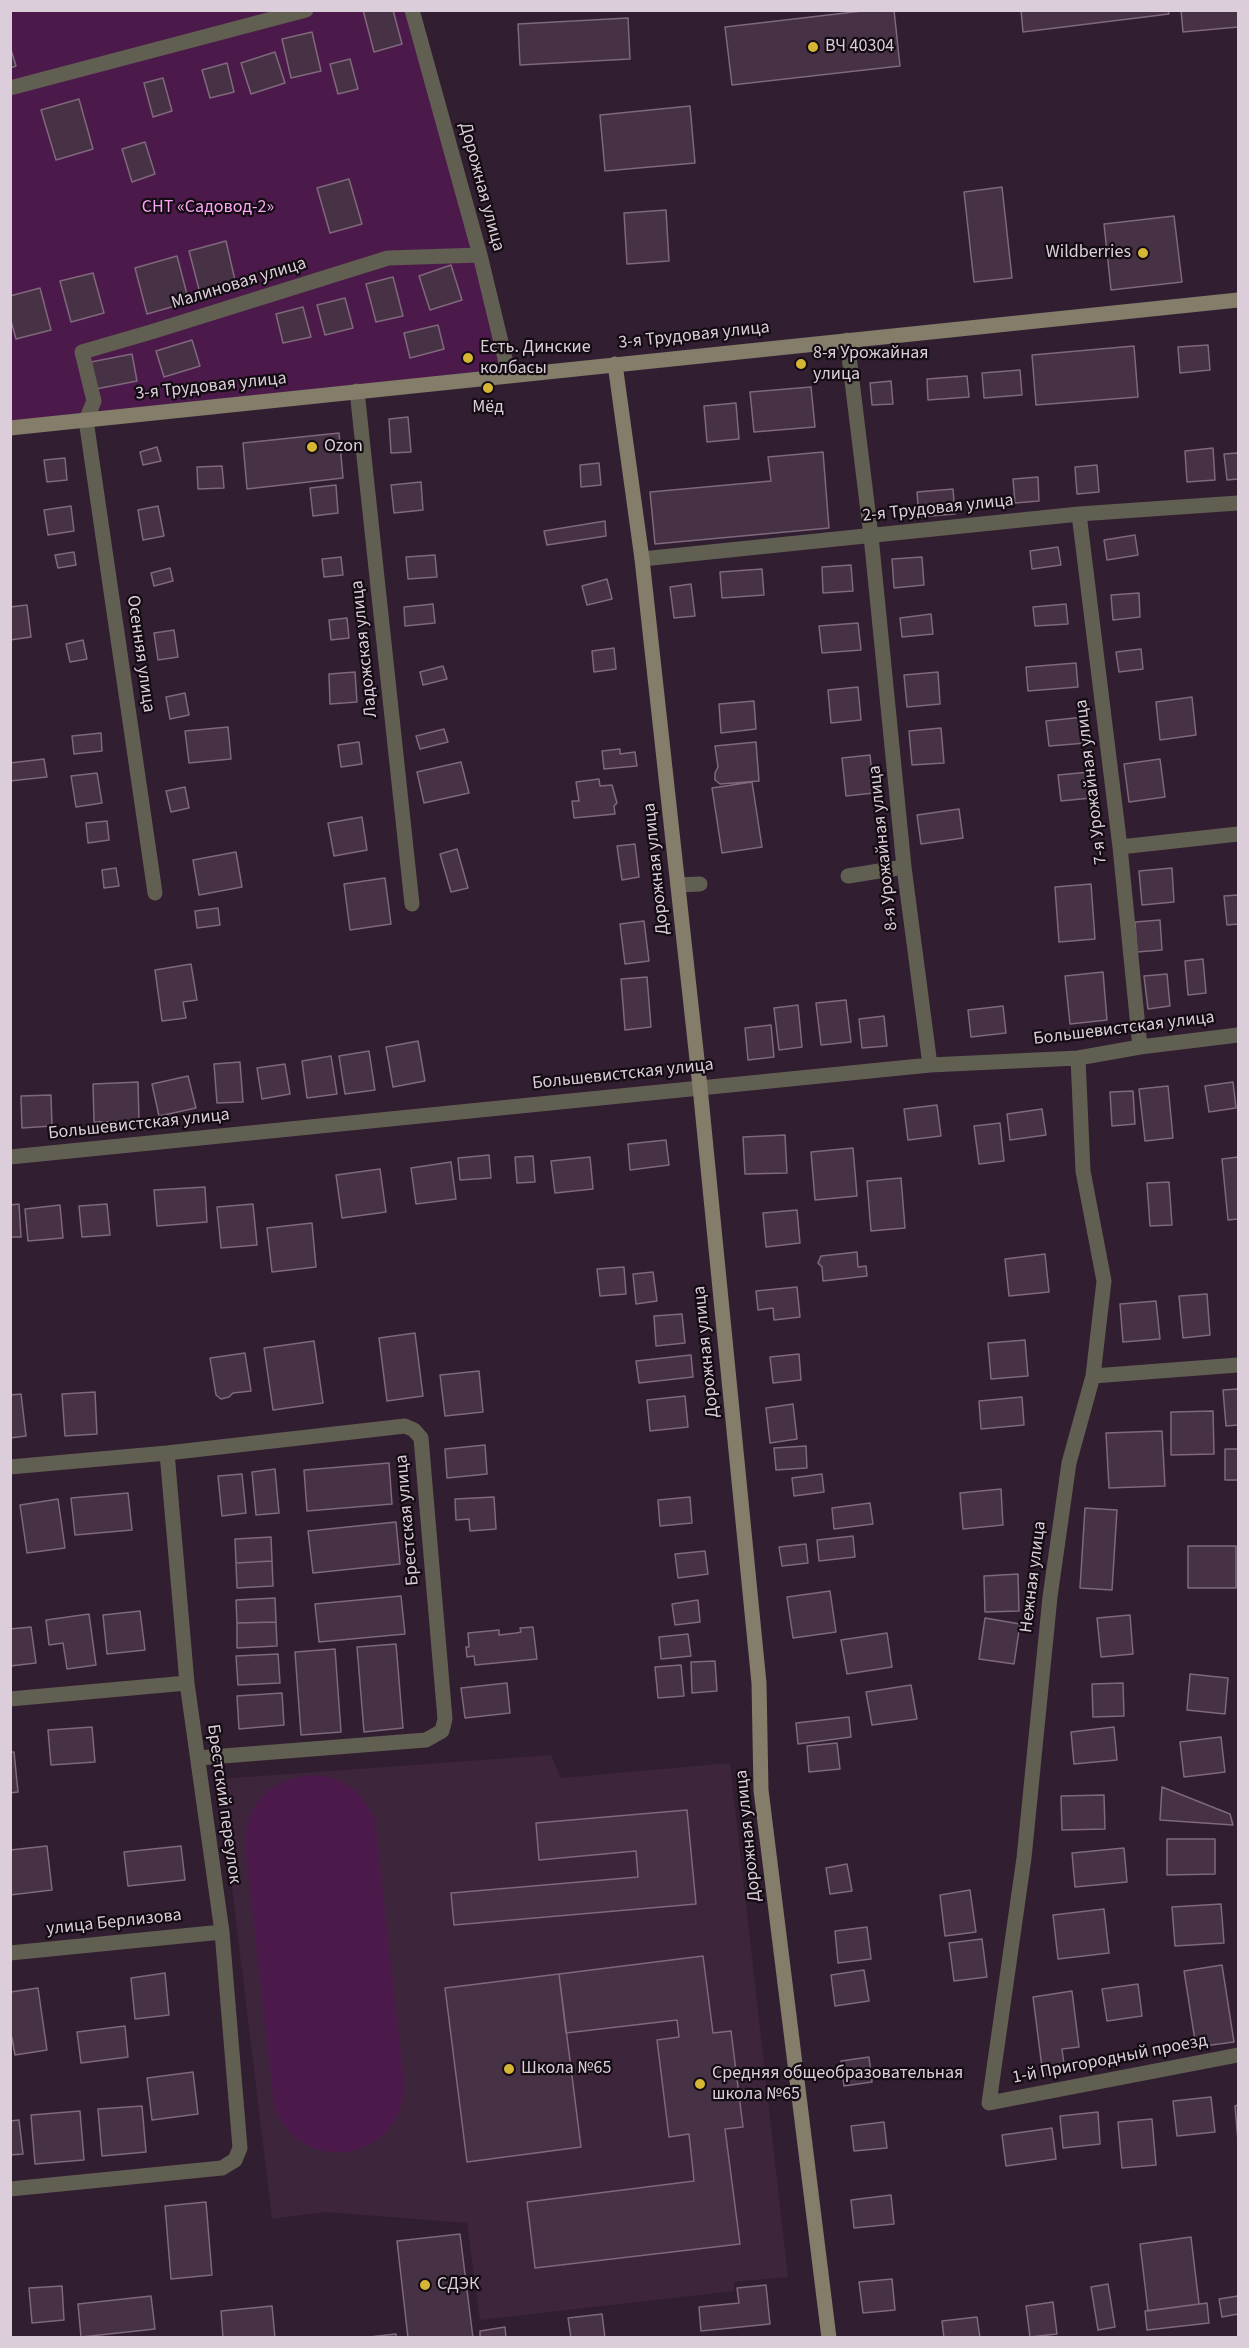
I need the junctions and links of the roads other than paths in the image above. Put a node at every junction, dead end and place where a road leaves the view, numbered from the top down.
1 (306, 10) edge
2 (412, 10) edge
3 (10, 88) edge
4 (480, 255) junction
5 (1239, 300) edge
6 (847, 340) junction
7 (615, 364) junction
8 (509, 375) junction
9 (357, 391) junction
10 (86, 420) junction
11 (10, 428) edge
12 (1239, 503) edge
13 (1079, 514) junction
14 (871, 536) junction
15 (642, 559) junction
16 (1239, 834) edge
17 (1120, 847) junction
18 (904, 867) junction
19 (848, 876) dead end
20 (700, 884) dead end
21 (678, 885) junction
22 (155, 893) dead end
23 (412, 904) dead end
24 (1239, 1035) edge
25 (1140, 1047) junction
26 (1078, 1058) junction
27 (930, 1065) junction
28 (700, 1087) junction
29 (10, 1157) edge
30 (1239, 1365) edge
31 (1093, 1376) junction
32 (167, 1453) junction
33 (10, 1467) edge
34 (187, 1683) junction
35 (10, 1699) edge
36 (198, 1758) junction
37 (222, 1932) junction
38 (10, 1953) edge
39 (1239, 2055) edge
40 (989, 2103) joint
41 (10, 2189) edge
42 (829, 2337) edge

1 - 3 street
2 - 4 street, Дорожная улица
4 - 8 street, Дорожная улица
4 - 10 street, Малиновая улица
5 - 6 street, 3-я Трудовая улица
6 - 7 street, 3-я Трудовая улица
6 - 14 street, 8-я Урожайная улица
7 - 8 street, 3-я Трудовая улица
7 - 15 street, Дорожная улица
8 - 9 street, 3-я Трудовая улица
9 - 10 street, 3-я Трудовая улица
9 - 23 street, Ладожская улица
10 - 11 street, 3-я Трудовая улица
10 - 22 street, Осенняя улица
12 - 13 street, 2-я Трудовая улица
13 - 14 street, 2-я Трудовая улица
13 - 17 street, 7-я Урожайная улица
14 - 15 street, 2-я Трудовая улица
14 - 18 street, 8-я Урожайная улица
15 - 21 street, Дорожная улица
16 - 17 street
17 - 25 street, 7-я Урожайная улица
18 - 19 street
18 - 27 street, 8-я Урожайная улица
20 - 21 street
21 - 28 street, Дорожная улица
24 - 25 street, Большевистская улица
25 - 26 street, Большевистская улица
26 - 27 street, Большевистская улица
26 - 31 street, Нежная улица
27 - 28 street, Большевистская улица
28 - 29 street, Большевистская улица
28 - 42 street, Дорожная улица
30 - 31 street
31 - 40 street, Нежная улица
32 - 33 street, Брестская улица
32 - 34 street, Брестский переулок
32 - 36 street, Брестская улица
34 - 35 street
34 - 36 street, Брестский переулок
36 - 37 street, Брестский переулок
37 - 38 street, улица Берлизова
37 - 41 street, Брестский переулок
39 - 40 street, 1-й Пригородный проезд

